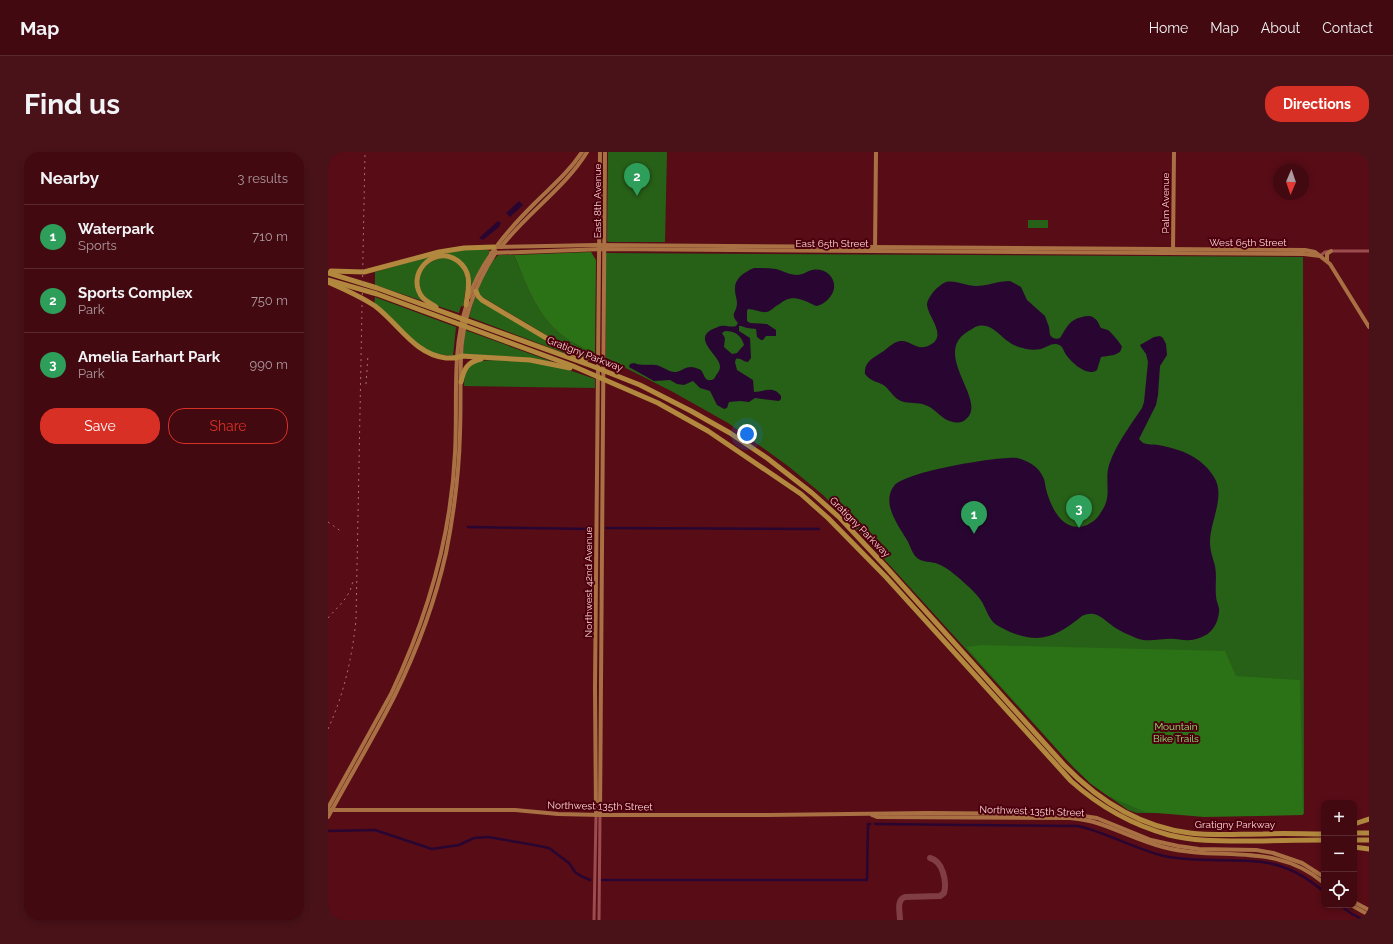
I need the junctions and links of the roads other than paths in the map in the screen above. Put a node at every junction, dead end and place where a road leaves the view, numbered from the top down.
1 (582, 152) edge
2 (587, 152) edge
3 (600, 152) edge
4 (605, 152) edge
5 (876, 152) edge
6 (1174, 152) edge
7 (599, 192) junction
8 (605, 192) junction
9 (511, 234) junction
10 (516, 246) junction
11 (501, 247) junction
12 (599, 247) junction
13 (604, 247) junction
14 (875, 249) junction
15 (495, 250) junction
16 (1173, 251) junction
17 (1330, 251) junction
18 (1369, 251) edge
19 (1320, 256) junction
20 (1327, 261) junction
21 (328, 272) edge
22 (328, 281) edge
23 (476, 291) junction
24 (466, 305) junction
25 (447, 314) junction
26 (1369, 327) edge
27 (459, 358) junction
28 (488, 358) junction
29 (592, 366) junction
30 (592, 373) junction
31 (461, 382) junction
32 (598, 418) junction
33 (603, 418) junction
34 (597, 473) junction
35 (603, 473) junction
36 (596, 590) junction
37 (602, 590) junction
38 (596, 616) junction
39 (602, 616) junction
40 (595, 711) junction
41 (601, 711) junction
42 (329, 809) edge
43 (598, 815) junction
44 (1014, 816) junction
45 (328, 817) edge
46 (1369, 819) edge
47 (1357, 823) edge
48 (1321, 830) edge
49 (1289, 833) junction
50 (1369, 833) edge
51 (1321, 834) edge
52 (1357, 834) edge
53 (1321, 840) edge
54 (1357, 840) edge
55 (1369, 840) edge
56 (1298, 841) junction
57 (1321, 843) edge
58 (1357, 847) edge
59 (1369, 849) edge
60 (1321, 875) edge
61 (1321, 881) edge
62 (594, 885) junction
63 (599, 885) junction
64 (1357, 904) edge
65 (1356, 908) edge
66 (1369, 910) edge
67 (1369, 915) edge
68 (594, 920) edge
69 (598, 920) edge

1 - 15 main road
2 - 9 main road
3 - 7 main road, East 8th Avenue
4 - 8 main road, East 8th Avenue
5 - 14 main road
6 - 16 main road, Palm Avenue
7 - 8 main road
7 - 12 main road, East 8th Avenue
8 - 13 main road, East 8th Avenue
9 - 10 main road
9 - 11 main road
10 - 11 main road, East 65th Street
10 - 12 main road, East 65th Street
11 - 15 main road, East 65th Street
12 - 13 main road, East 65th Street
12 - 15 main road, East 65th Street
12 - 32 main road, Northwest 42nd Avenue
13 - 14 main road, East 65th Street
13 - 33 main road, Northwest 42nd Avenue
14 - 16 main road, East 65th Street
15 - 21 highway
15 - 23 main road
15 - 24 main road
16 - 19 main road, West 65th Street
17 - 18 street
17 - 19 street
17 - 20 main road
19 - 20 main road, West 65th Street
20 - 26 main road, West 65th Street
21 - 25 highway, Gratigny Parkway
22 - 27 highway
22 - 30 highway, Gratigny Parkway
23 - 27 main road
23 - 29 highway
24 - 25 highway
24 - 27 main road
25 - 29 highway, Gratigny Parkway
27 - 28 highway
27 - 31 main road
27 - 42 main road
28 - 30 highway
28 - 31 highway
29 - 49 highway, Gratigny Parkway
30 - 56 highway, Gratigny Parkway
31 - 42 main road
32 - 33 main road
32 - 34 main road, Northwest 42nd Avenue
33 - 35 main road, Northwest 42nd Avenue
34 - 35 main road
34 - 36 main road, Northwest 42nd Avenue
35 - 37 main road, Northwest 42nd Avenue
36 - 37 main road
36 - 38 main road, Northwest 42nd Avenue
37 - 39 main road, Northwest 42nd Avenue
38 - 39 main road
38 - 40 main road, Northwest 42nd Avenue
39 - 41 main road, Northwest 42nd Avenue
40 - 41 main road
40 - 43 main road, Northwest 42nd Avenue
41 - 43 main road, Northwest 42nd Avenue
42 - 43 main road, Northwest 135th Street
42 - 45 main road
43 - 44 main road, Northwest 135th Street
43 - 62 street, Northwest 42nd Avenue
43 - 63 street, Northwest 42nd Avenue
44 - 60 main road, Northwest 135th Street
44 - 61 main road, Northwest 135th Street
46 - 47 highway
48 - 49 highway
49 - 51 highway, Gratigny Parkway
50 - 52 highway
53 - 56 highway, Gratigny Parkway
54 - 55 highway
56 - 57 highway
58 - 59 highway
62 - 63 street
62 - 68 street, Northwest 42nd Avenue
63 - 69 street, Northwest 42nd Avenue
64 - 66 main road
65 - 67 main road

